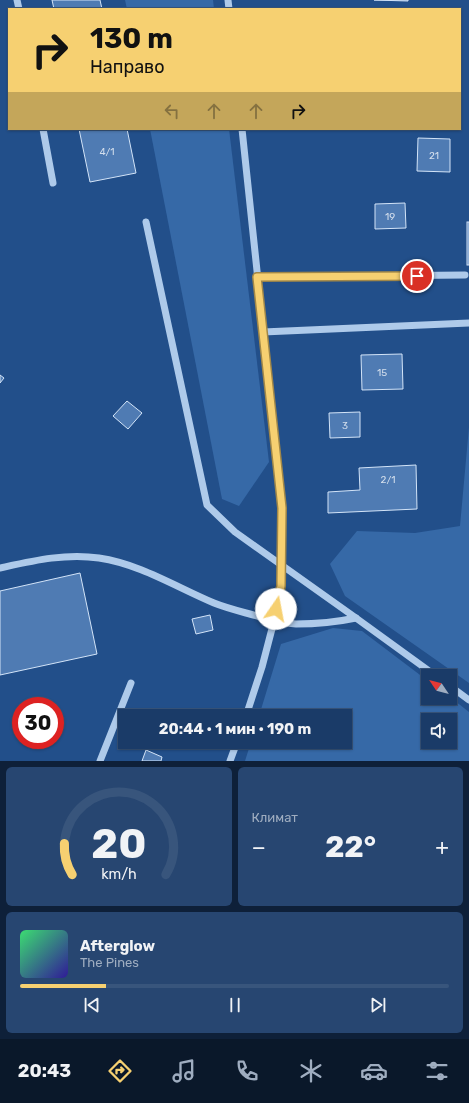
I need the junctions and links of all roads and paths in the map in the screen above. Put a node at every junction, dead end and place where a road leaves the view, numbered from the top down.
1 (43, 130) edge
2 (242, 130) edge
3 (53, 183) dead end
4 (146, 222) dead end
5 (465, 275) dead end
6 (257, 277) junction
7 (469, 323) edge
8 (263, 332) junction
9 (282, 565) junction
10 (0, 568) edge
11 (356, 618) junction
12 (274, 620) junction
13 (426, 669) edge
14 (131, 683) dead end
15 (457, 691) edge
16 (469, 700) edge
17 (248, 709) edge
18 (234, 749) edge
19 (100, 761) edge
20 (230, 761) edge

1 - 3 street
2 - 6 street
4 - 9 street
5 - 6 street
6 - 8 street
7 - 8 street
8 - 9 street
9 - 11 street
9 - 12 street
10 - 12 street
11 - 12 street
11 - 13 street
12 - 17 street
14 - 19 street
15 - 16 street
18 - 20 street

